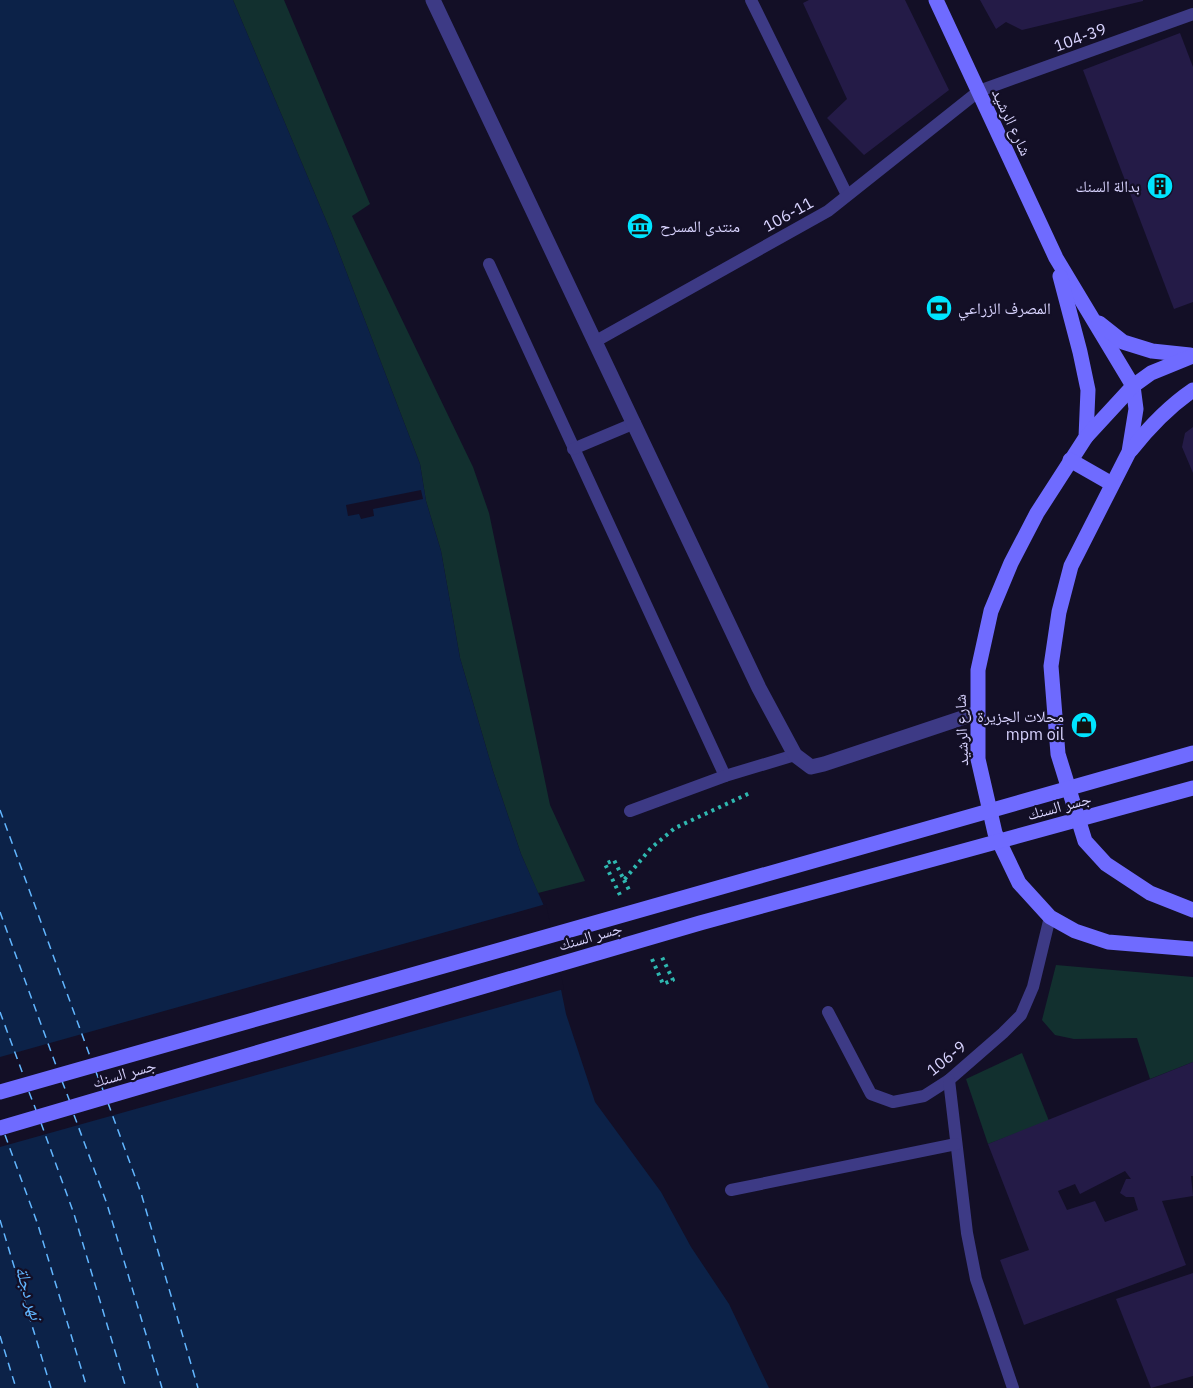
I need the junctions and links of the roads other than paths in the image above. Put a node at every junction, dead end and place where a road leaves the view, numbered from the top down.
1 (433, 0) edge
2 (751, 0) edge
3 (936, 0) edge
4 (1193, 14) edge
5 (979, 91) junction
6 (847, 195) junction
7 (1056, 258) junction
8 (489, 264) dead end
9 (1090, 316) junction
10 (596, 341) junction
11 (1193, 356) edge
12 (1133, 386) junction
13 (1193, 390) edge
14 (635, 423) junction
15 (1086, 437) junction
16 (573, 448) junction
17 (1129, 452) junction
18 (1070, 460) junction
19 (1112, 484) junction
20 (977, 713) junction
21 (1193, 753) edge
22 (795, 755) junction
23 (725, 776) junction
24 (1193, 788) edge
25 (630, 811) dead end
26 (1193, 910) edge
27 (1050, 917) junction
28 (1192, 949) edge
29 (828, 1012) dead end
30 (949, 1080) junction
31 (0, 1092) edge
32 (0, 1128) edge
33 (956, 1144) junction
34 (731, 1190) dead end
35 (1013, 1388) edge

1 - 10 street
2 - 6 lane
3 - 5 main road, شارع الرشيد
4 - 5 lane, 104-39
5 - 6 lane, 106-11
5 - 7 main road, شارع الرشيد
6 - 10 lane, 106-11
7 - 9 main road, شارع الرشيد
7 - 15 main road, شارع الرشيد
8 - 16 lane
9 - 11 main road
9 - 12 main road, شارع الرشيد
10 - 14 street
11 - 12 main road, شارع الرشيد
12 - 15 main road, شارع الرشيد
12 - 17 main road, شارع الرشيد
13 - 17 main road
14 - 16 lane
14 - 22 street
15 - 18 main road, شارع الرشيد
16 - 23 lane
17 - 19 main road, شارع الرشيد
18 - 19 main road
18 - 20 main road, شارع الرشيد
19 - 26 main road, شارع الرشيد
20 - 22 street
20 - 27 main road, شارع الرشيد
21 - 31 main road, جسر السنك, bridge
22 - 23 lane
23 - 25 lane
24 - 32 main road, جسر السنك, bridge
27 - 28 main road, شارع الرشيد
27 - 30 lane, 106-9
29 - 30 lane, 106-9
30 - 33 lane
33 - 34 lane
33 - 35 lane

